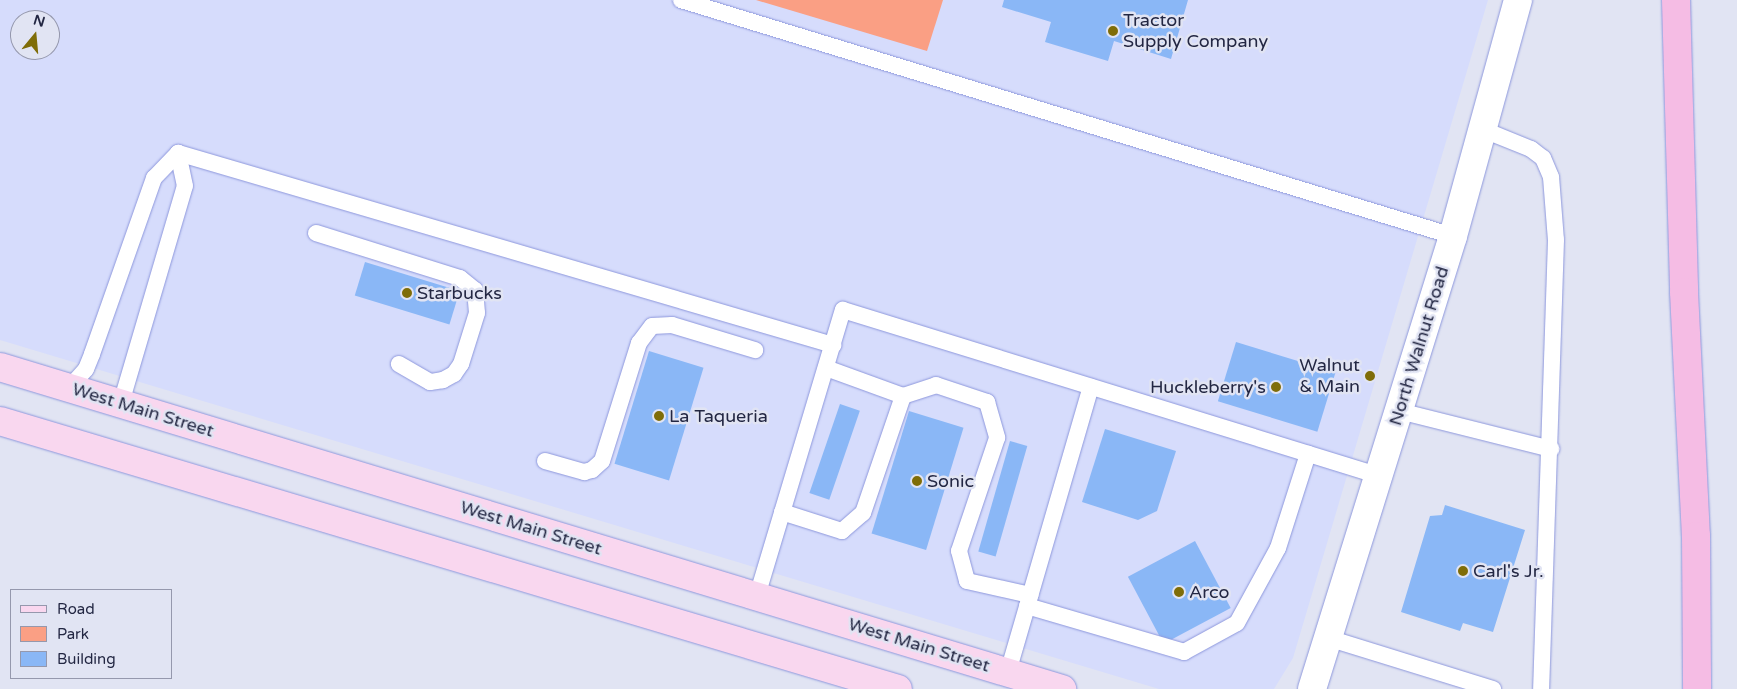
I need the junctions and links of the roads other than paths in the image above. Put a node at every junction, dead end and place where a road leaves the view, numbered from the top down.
1 (681, 0) edge
2 (1518, 0) edge
3 (1676, 0) edge
4 (1484, 130) junction
5 (178, 153) junction
6 (316, 233) dead end
7 (1453, 236) junction
8 (833, 345) junction
9 (755, 350) dead end
10 (399, 364) dead end
11 (0, 367) edge
12 (826, 368) junction
13 (1091, 387) junction
14 (69, 388) junction
15 (903, 396) junction
16 (120, 404) junction
17 (1399, 411) junction
18 (0, 421) edge
19 (1551, 449) junction
20 (1308, 454) junction
21 (545, 461) dead end
22 (1380, 476) junction
23 (782, 512) junction
24 (757, 596) junction
25 (1029, 601) junction
26 (1328, 638) junction
27 (1008, 672) junction
28 (896, 689) edge
29 (1062, 689) edge
30 (1312, 689) edge
31 (1493, 689) edge
32 (1541, 689) edge
33 (1696, 689) edge

1 - 7 lane
2 - 4 street, North Walnut Road
3 - 33 highway
4 - 7 street, North Walnut Road
4 - 19 lane
5 - 8 lane
5 - 14 lane
5 - 16 lane
6 - 10 lane
7 - 17 street, North Walnut Road
8 - 12 lane
8 - 13 lane
9 - 21 lane
11 - 14 main road, West Main Street
12 - 15 lane
12 - 23 lane
13 - 20 lane
13 - 25 lane
14 - 16 main road, West Main Street
15 - 23 lane
15 - 25 lane
16 - 24 main road, West Main Street
17 - 19 lane
17 - 22 street, North Walnut Road
18 - 28 main road
19 - 32 lane
20 - 22 lane
20 - 25 lane
22 - 26 street, North Walnut Road
23 - 24 lane
24 - 27 main road, West Main Street
25 - 27 lane
26 - 30 street, North Walnut Road
26 - 31 lane
27 - 29 main road, West Main Street

